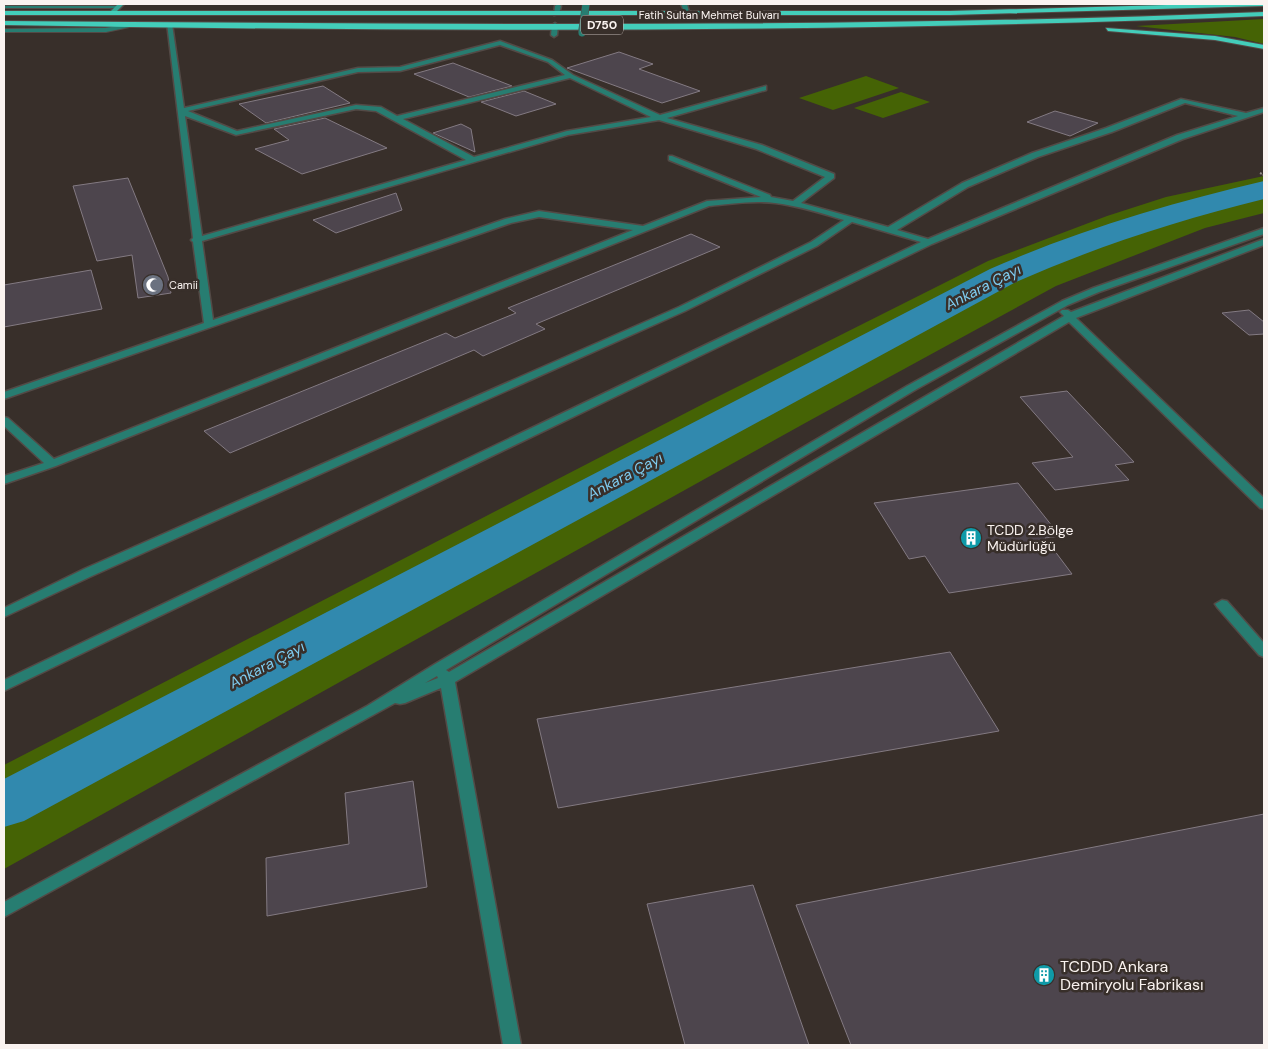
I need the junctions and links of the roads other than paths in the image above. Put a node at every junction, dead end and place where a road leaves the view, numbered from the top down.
1 (586, 4) edge
2 (684, 4) edge
3 (1047, 4) edge
4 (1264, 4) edge
5 (120, 5) edge
6 (558, 6) dead end
7 (4, 7) edge
8 (4, 13) edge
9 (112, 13) junction
10 (950, 13) junction
11 (556, 14) junction
12 (688, 14) junction
13 (1264, 14) edge
14 (1028, 23) junction
15 (4, 24) edge
16 (140, 24) junction
17 (169, 24) junction
18 (556, 25) junction
19 (4, 31) edge
20 (582, 33) dead end
21 (554, 35) dead end
22 (1264, 47) edge
23 (571, 76) junction
24 (763, 88) dead end
25 (1264, 110) edge
26 (180, 111) junction
27 (1244, 115) junction
28 (396, 118) junction
29 (659, 118) junction
30 (672, 158) dead end
31 (473, 160) junction
32 (774, 200) junction
33 (794, 204) junction
34 (851, 219) junction
35 (647, 230) junction
36 (888, 231) junction
37 (1264, 231) edge
38 (196, 240) junction
39 (929, 242) junction
40 (1264, 242) edge
41 (1059, 306) junction
42 (1071, 317) junction
43 (209, 325) junction
44 (4, 396) edge
45 (4, 420) edge
46 (52, 464) junction
47 (4, 480) edge
48 (1264, 505) edge
49 (1222, 604) dead end
50 (4, 613) edge
51 (1264, 652) edge
52 (443, 674) junction
53 (4, 686) edge
54 (4, 910) edge
55 (512, 1045) edge

1 - 20 street, bridge
2 - 12 street
3 - 10 highway
4 - 10 highway, Fatih Sultan Mehmet Bulvarı / D750
5 - 7 lane
5 - 9 main road
6 - 11 street
8 - 9 highway, Fatih Sultan Mehmet Bulvarı / D750
9 - 11 highway, Fatih Sultan Mehmet Bulvarı / D750
10 - 12 highway, Fatih Sultan Mehmet Bulvarı / D750
11 - 12 highway, Fatih Sultan Mehmet Bulvarı / D750
13 - 14 highway, Fatih Sultan Mehmet Bulvarı / D750
14 - 18 highway, Fatih Sultan Mehmet Bulvarı / D750
14 - 22 highway
15 - 16 highway, Fatih Sultan Mehmet Bulvarı / D750
16 - 17 highway, Fatih Sultan Mehmet Bulvarı / D750
16 - 19 lane
17 - 18 highway, Fatih Sultan Mehmet Bulvarı / D750
17 - 26 street
18 - 21 street
23 - 26 street
23 - 28 street
23 - 29 street
24 - 29 street
25 - 27 street
26 - 28 street
26 - 38 street
27 - 36 street
27 - 39 street
28 - 31 street
29 - 31 street
29 - 33 street
30 - 32 street
31 - 38 street
32 - 33 street
32 - 35 street
33 - 34 street
34 - 36 street
34 - 50 street
35 - 43 street
35 - 46 street
36 - 39 street
37 - 41 street
38 - 43 street
39 - 53 street
40 - 42 street
41 - 42 street
41 - 52 street
42 - 48 street
42 - 52 street
43 - 44 street
45 - 46 street
46 - 47 street
49 - 51 street
52 - 54 street
52 - 55 street

